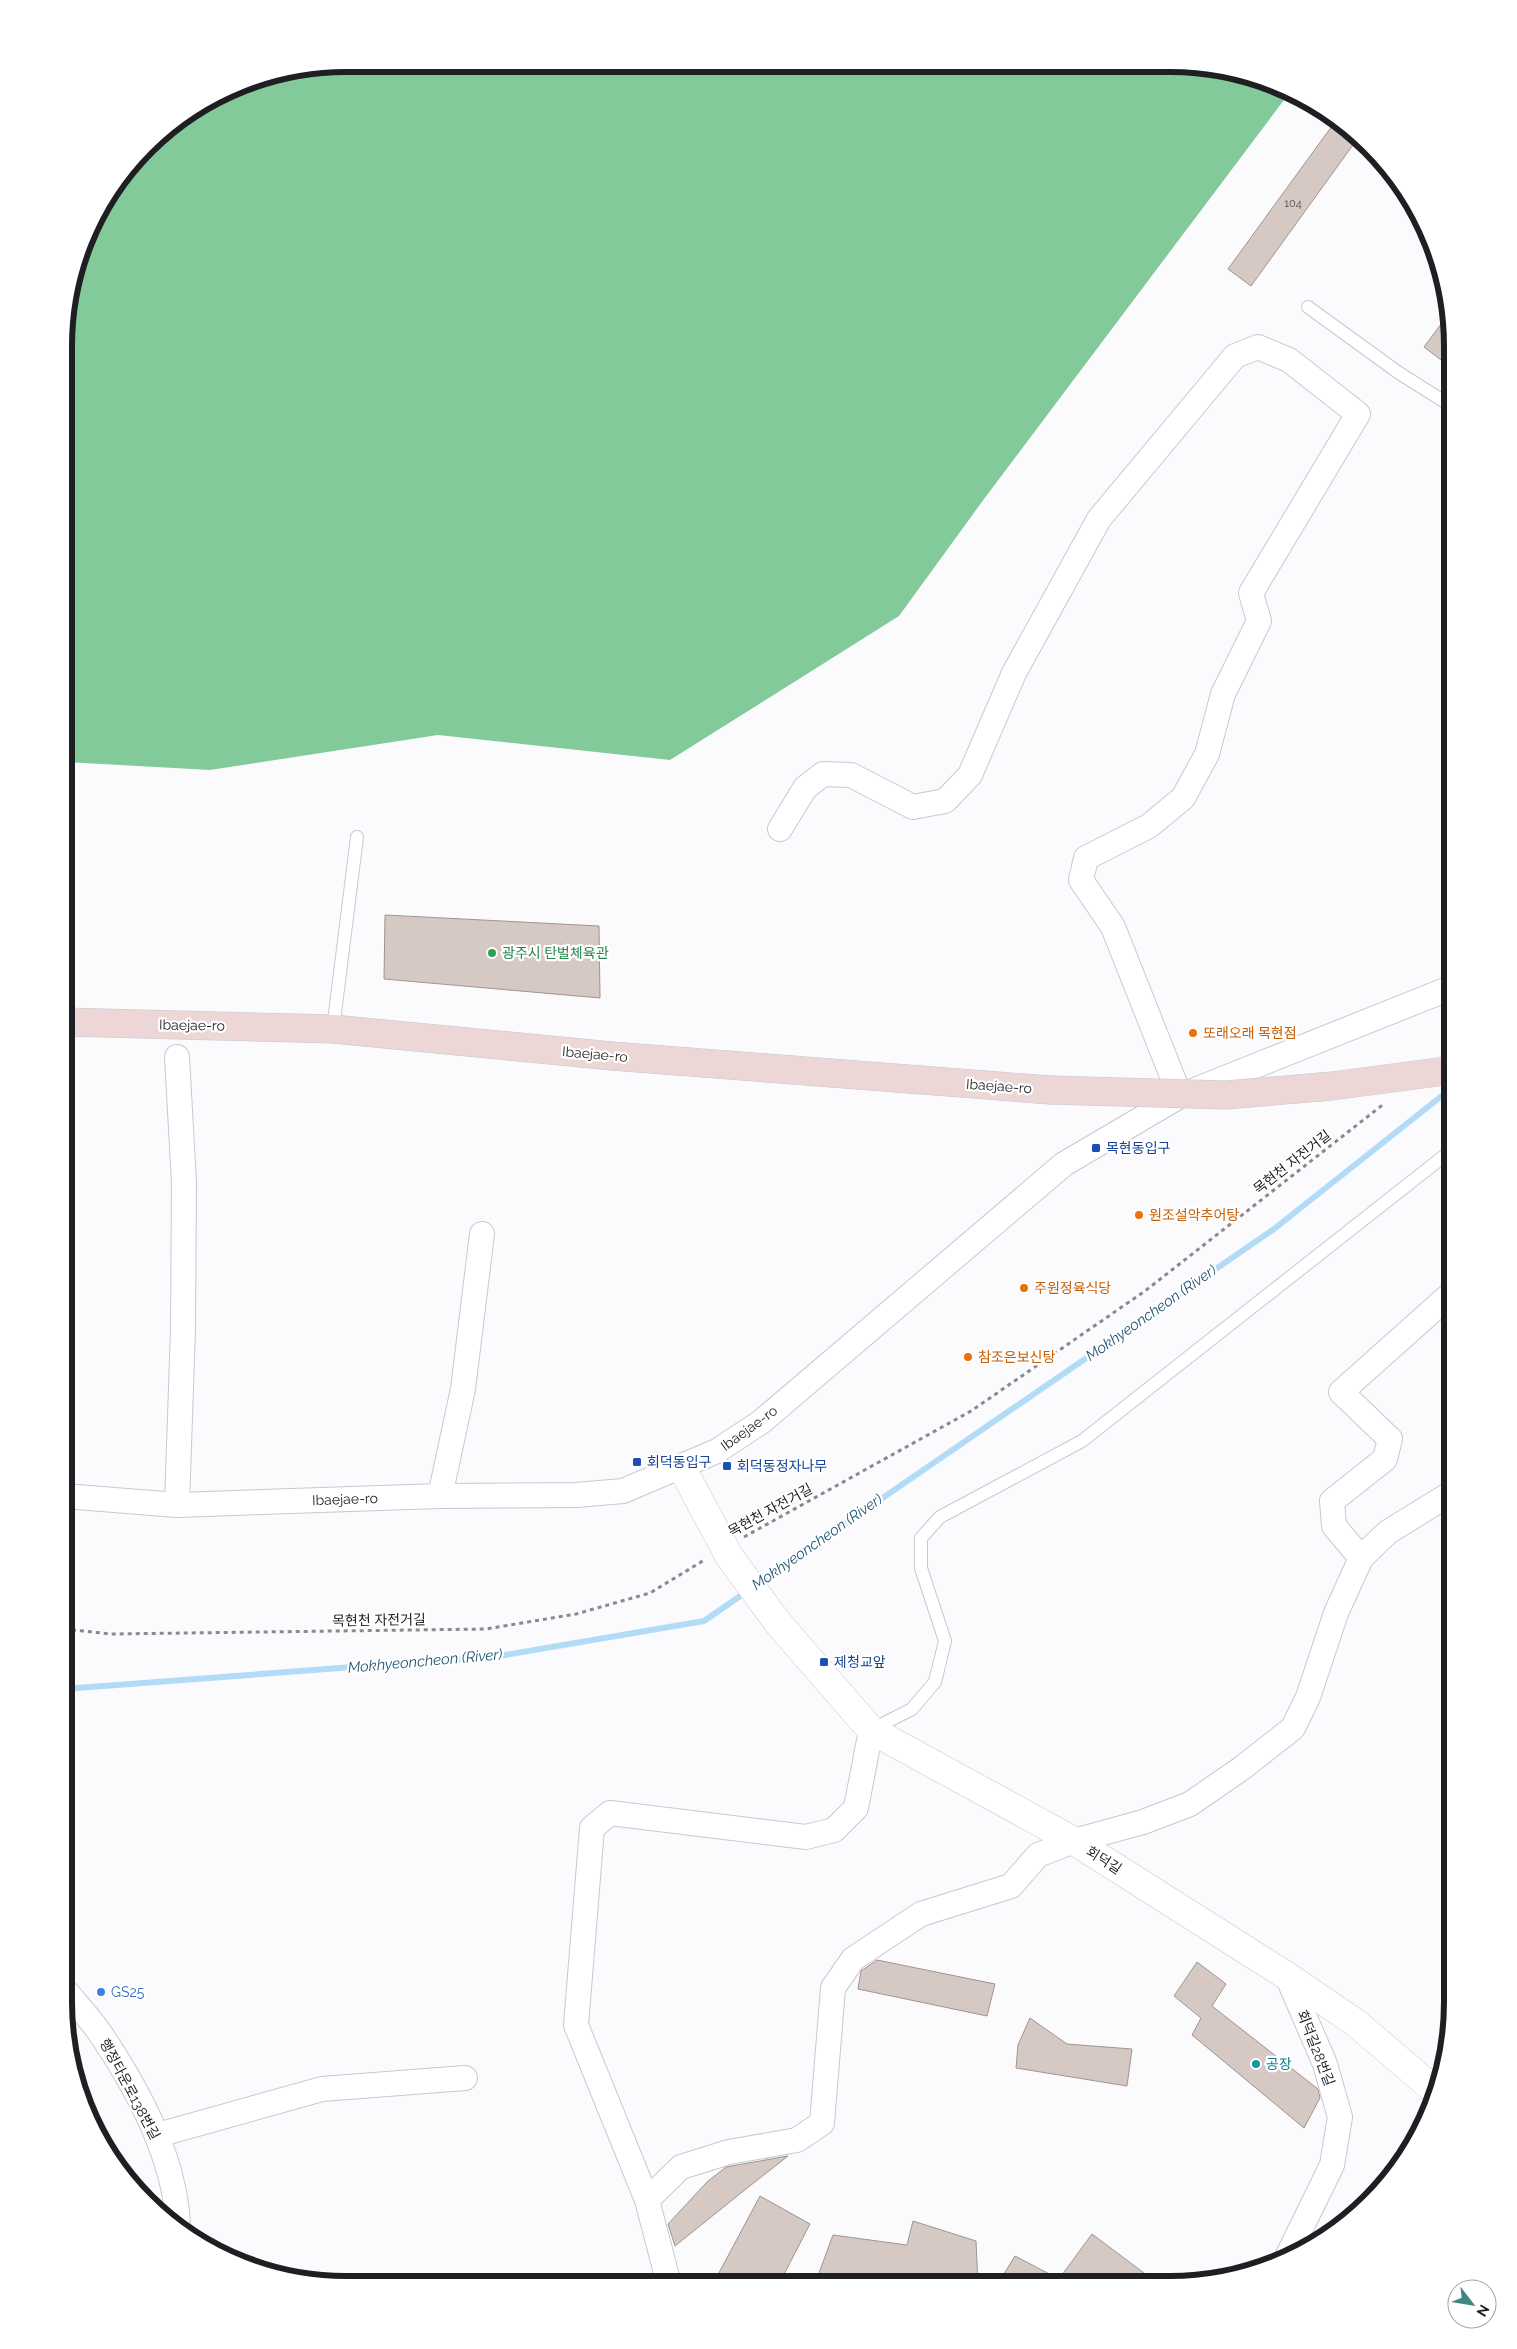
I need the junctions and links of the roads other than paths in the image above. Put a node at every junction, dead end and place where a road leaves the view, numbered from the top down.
1 (1308, 307) dead end
2 (1444, 401) edge
3 (780, 830) dead end
4 (357, 837) dead end
5 (1444, 991) edge
6 (72, 1022) edge
7 (333, 1029) junction
8 (177, 1057) dead end
9 (1444, 1071) edge
10 (1180, 1096) junction
11 (1444, 1156) edge
12 (482, 1234) dead end
13 (1444, 1300) edge
14 (682, 1468) junction
15 (440, 1496) junction
16 (72, 1497) edge
17 (1444, 1498) edge
18 (177, 1505) junction
19 (1361, 1558) junction
20 (871, 1730) junction
21 (1074, 1841) junction
22 (1287, 1976) junction
23 (72, 1999) edge
24 (464, 2078) dead end
25 (1431, 2087) edge
26 (158, 2135) junction
27 (647, 2200) junction
28 (178, 2218) edge
29 (1292, 2248) edge
30 (667, 2276) edge

1 - 2 lane
3 - 10 street
4 - 7 lane
5 - 10 street, Ibaejae-ro
6 - 7 main road, Ibaejae-ro
7 - 9 main road, Ibaejae-ro, bridge
8 - 18 street
10 - 14 street, Ibaejae-ro
11 - 20 lane
12 - 15 street
13 - 19 street
14 - 15 street, Ibaejae-ro
14 - 20 street, 회덕길
15 - 18 street, Ibaejae-ro
16 - 18 street, Ibaejae-ro
17 - 19 street
19 - 21 street
20 - 21 street, 회덕길
20 - 27 street
21 - 22 street, 회덕길
21 - 27 street
22 - 25 street, 회덕길
22 - 29 street, 회덕길28번길
23 - 26 street, 행정타운로138번길
24 - 26 street
26 - 28 street, 행정타운로138번길
27 - 30 street

